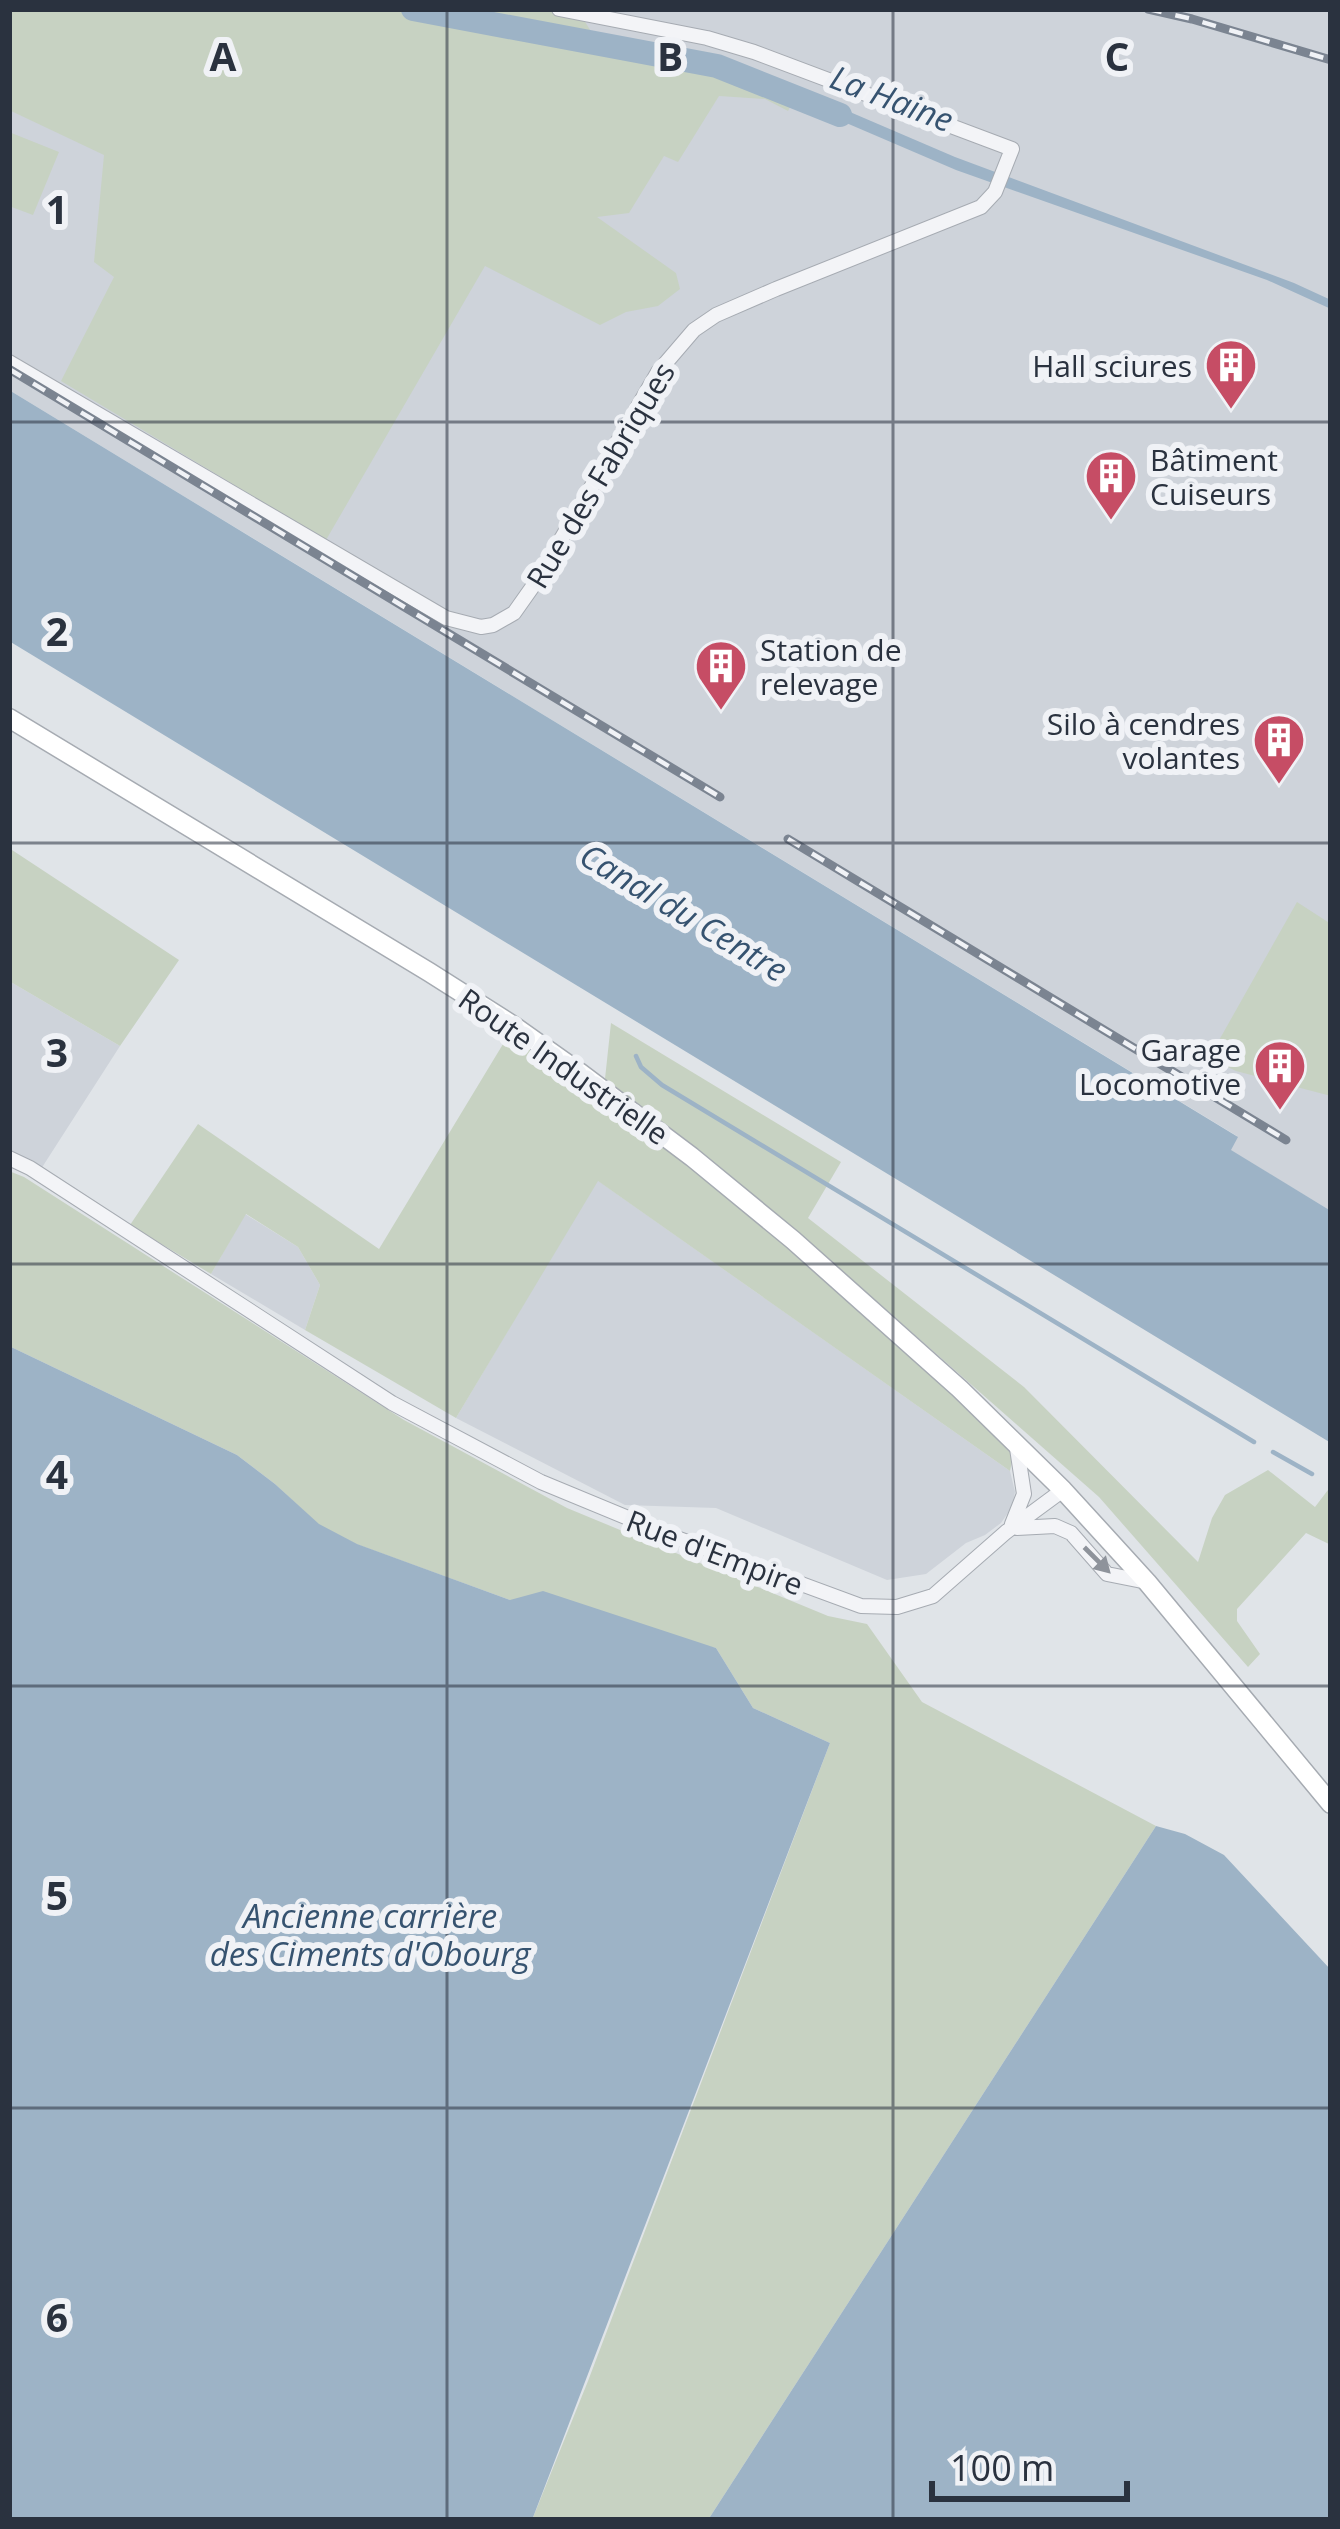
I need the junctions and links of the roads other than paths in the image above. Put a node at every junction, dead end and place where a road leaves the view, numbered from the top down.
1 (559, 9) edge
2 (9, 362) edge
3 (9, 718) edge
4 (9, 1158) edge
5 (1016, 1442) junction
6 (1063, 1490) junction
7 (1006, 1532) junction
8 (1147, 1582) junction
9 (1331, 1804) edge

1 - 2 street, Rue des Fabriques
3 - 5 main road, Route Industrielle
4 - 7 street, Rue d'Empire
5 - 6 main road, Route Industrielle
5 - 7 street
6 - 7 street, Rue d'Empire
6 - 8 main road
7 -> 8 street
8 - 9 main road

